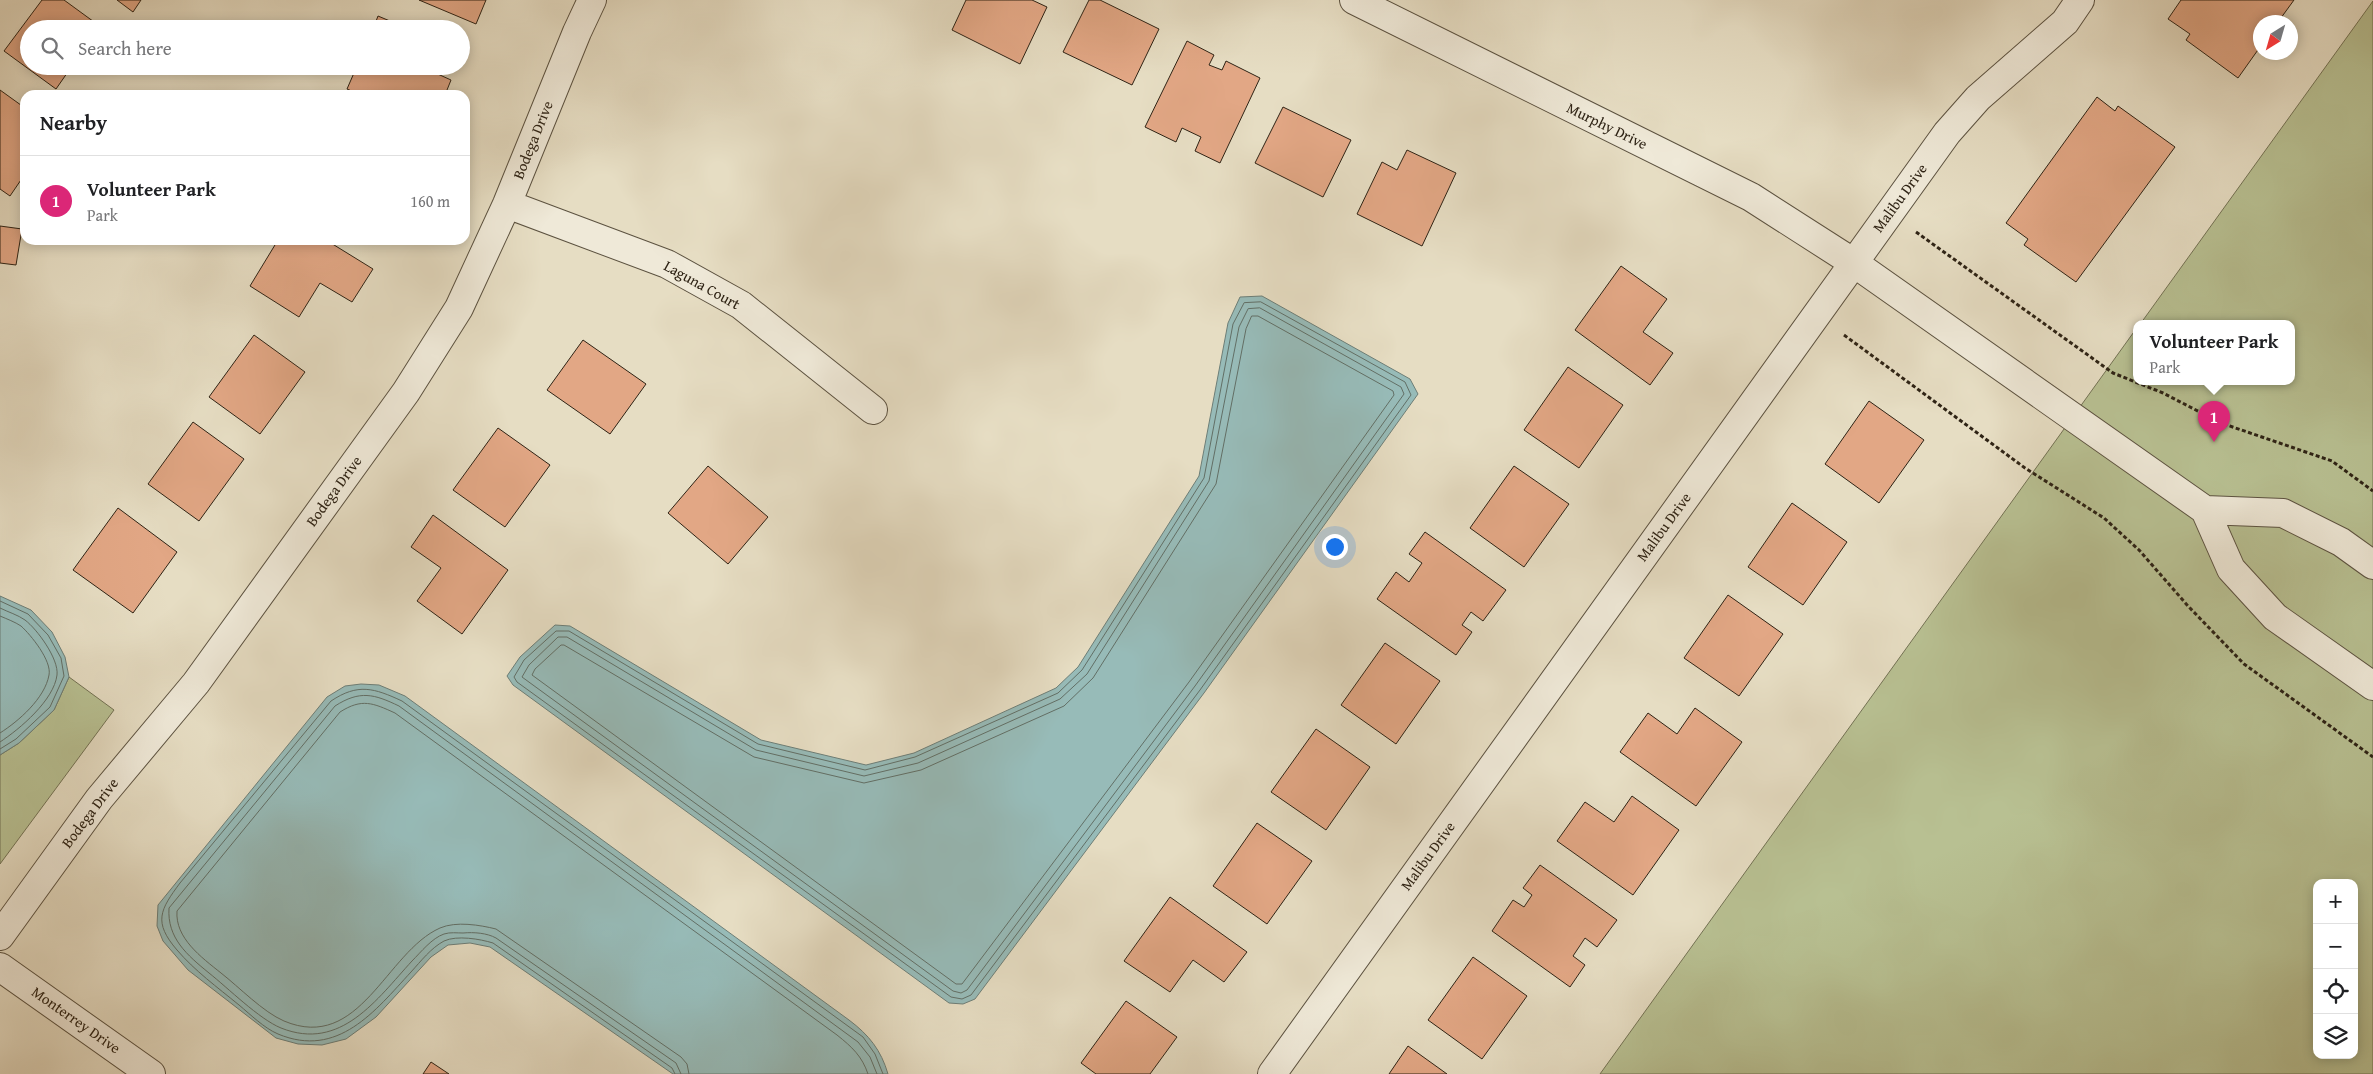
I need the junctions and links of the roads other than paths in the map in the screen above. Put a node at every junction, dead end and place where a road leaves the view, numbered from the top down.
1 (592, 0) edge
2 (1354, 0) edge
3 (2080, 0) edge
4 (507, 204) junction
5 (1854, 263) junction
6 (873, 410) dead end
7 (2205, 510) junction
8 (2373, 565) edge
9 (2373, 686) edge
10 (0, 936) edge
11 (0, 967) edge
12 (151, 1074) edge
13 (1272, 1074) edge

1 - 4 street, Bodega Drive
2 - 5 street, Murphy Drive
3 - 5 street, Malibu Drive
4 - 6 street, Laguna Court
4 - 10 street, Bodega Drive
5 - 7 street, Murphy Drive
5 - 13 street, Malibu Drive
7 - 8 street
7 - 9 street
11 - 12 street, Monterrey Drive

